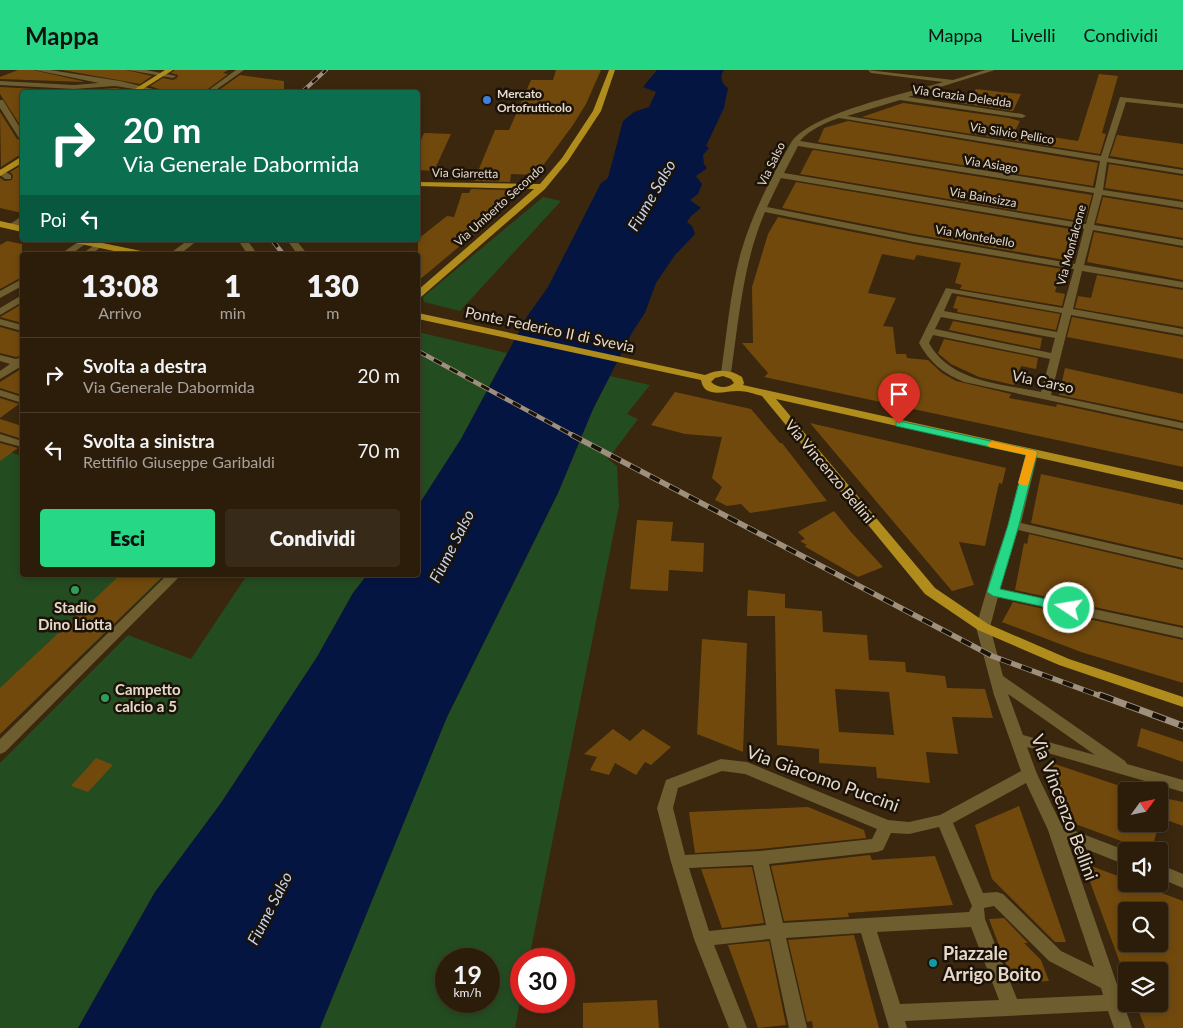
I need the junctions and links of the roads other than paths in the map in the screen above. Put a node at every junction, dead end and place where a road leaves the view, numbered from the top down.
1 (38, 70) edge
2 (131, 70) edge
3 (181, 70) edge
4 (241, 70) edge
5 (612, 70) edge
6 (992, 70) edge
7 (871, 71) edge
8 (171, 73) edge
9 (163, 75) junction
10 (954, 81) junction
11 (0, 83) edge
12 (120, 83) junction
13 (32, 85) junction
14 (142, 88) junction
15 (36, 90) edge
16 (77, 90) edge
17 (138, 90) edge
18 (148, 90) edge
19 (152, 90) edge
20 (212, 90) edge
21 (899, 98) junction
22 (0, 102) edge
23 (1183, 106) edge
24 (837, 116) junction
25 (1022, 116) dead end
26 (20, 133) edge
27 (795, 143) junction
28 (1104, 159) junction
29 (20, 161) edge
30 (20, 169) edge
31 (1183, 172) edge
32 (3, 173) edge
33 (780, 175) junction
34 (0, 182) edge
35 (420, 184) edge
36 (542, 186) junction
37 (1098, 193) junction
38 (1183, 205) edge
39 (763, 209) junction
40 (20, 221) edge
41 (0, 224) edge
42 (13, 226) junction
43 (20, 228) edge
44 (1089, 228) junction
45 (81, 242) edge
46 (86, 242) edge
47 (191, 242) edge
48 (244, 242) edge
49 (293, 242) edge
50 (1183, 243) edge
51 (98, 245) junction
52 (68, 252) edge
53 (89, 252) edge
54 (132, 252) edge
55 (177, 252) edge
56 (252, 252) edge
57 (301, 252) edge
58 (1079, 267) junction
59 (20, 283) edge
60 (1183, 285) edge
61 (420, 293) edge
62 (0, 295) edge
63 (20, 299) edge
64 (1066, 311) junction
65 (0, 312) edge
66 (938, 313) junction
67 (420, 316) edge
68 (0, 322) edge
69 (20, 327) edge
70 (930, 331) junction
71 (1183, 332) edge
72 (1060, 336) junction
73 (1055, 357) junction
74 (0, 358) edge
75 (20, 362) edge
76 (20, 363) edge
77 (726, 373) junction
78 (0, 376) edge
79 (707, 378) junction
80 (736, 387) junction
81 (0, 394) edge
82 (766, 395) junction
83 (1045, 397) junction
84 (20, 399) edge
85 (1183, 426) edge
86 (0, 437) edge
87 (20, 443) edge
88 (1032, 453) junction
89 (1183, 486) edge
90 (1014, 525) junction
91 (1183, 564) edge
92 (173, 577) edge
93 (993, 592) junction
94 (983, 627) junction
95 (1183, 633) edge
96 (997, 679) junction
97 (1183, 702) edge
98 (1017, 738) junction
99 (0, 748) edge
100 (1131, 772) junction
101 (1030, 774) junction
102 (1183, 786) edge
103 (944, 820) junction
104 (887, 826) junction
105 (1056, 830) junction
106 (1118, 855) edge
107 (760, 858) junction
108 (679, 862) junction
109 (1168, 875) edge
110 (1183, 881) edge
111 (978, 901) junction
112 (977, 919) junction
113 (867, 926) junction
114 (776, 931) junction
115 (703, 939) junction
116 (1106, 982) junction
117 (1114, 1003) junction
118 (1011, 1008) junction
119 (896, 1021) edge
120 (738, 1028) edge
121 (798, 1028) edge
122 (1122, 1028) edge

1 - 12 street
2 - 9 street
3 - 8 main road
4 - 20 street
5 - 36 main road, Via Umberto Secondo
6 - 10 street, Via Salso
7 - 10 street
8 - 9 main road
8 - 19 main road
9 - 14 main road
10 - 21 street, Via Salso
11 - 13 street
12 - 14 street
12 - 16 street
13 - 15 street
13 - 16 street
14 - 17 main road
14 - 18 street
21 - 24 street, Via Salso
21 - 25 street, Via Grazia Deledda
22 - 26 street
23 - 28 street, Via Monfalcone
24 - 27 street, Via Salso
24 - 28 street, Via Silvio Pellico
27 - 33 street, Via Salso
27 - 37 street, Via Asiago
28 - 31 street, Via Silvio Pellico
28 - 37 street, Via Monfalcone
29 - 32 main road
30 - 32 main road
32 - 34 main road
33 - 39 street, Via Salso
33 - 44 street, Via Bainsizza
35 - 36 main road, Via Giarretta
36 - 61 main road, Via Umberto Secondo
37 - 38 street, Via Asiago
37 - 44 street, Via Monfalcone
39 - 58 street, Via Montebello
39 - 77 street, Via Salso
40 - 42 street
41 - 42 main road
42 - 43 main road
44 - 50 street, Via Bainsizza
44 - 58 street, Via Monfalcone
45 - 52 street
46 - 51 main road
47 - 55 street
48 - 56 street
49 - 57 street
51 - 53 street
51 - 54 main road
58 - 60 street, Via Montebello
58 - 64 street, Via Monfalcone
59 - 62 street
63 - 65 street
64 - 66 street, Via Carso
64 - 71 street
64 - 72 street, Via Monfalcone
66 - 70 street, Via Carso
66 - 72 street
67 - 79 main road, Ponte Federico II di Svevia
68 - 69 street
70 - 73 street, Via Carso
70 - 83 street, Via Carso
72 - 73 street, Via Monfalcone
73 - 83 street, Via Monfalcone
74 - 75 street
76 - 78 street
77 - 79 main road
77 - 80 main road
79 - 80 main road
80 - 82 main road
81 - 84 street
82 - 88 main road
82 - 94 main road, Via Vincenzo Bellini
83 - 85 street, Via Carso
86 - 87 street
88 - 89 main road
88 - 90 street
90 - 91 street
90 - 93 street
92 - 99 street
93 - 94 street
93 - 95 street
94 - 96 street, Via Vincenzo Bellini
94 - 97 main road, Via Vincenzo Bellini
96 - 98 street, Via Vincenzo Bellini
96 - 100 street
98 - 100 street
98 - 101 street, Via Vincenzo Bellini
100 - 102 street
101 - 103 street, Via Giacomo Puccini
101 - 105 street, Via Vincenzo Bellini
103 - 104 street, Via Giacomo Puccini
103 - 111 street
104 - 107 street
104 - 108 street, Via Giacomo Puccini
105 - 106 street
105 - 116 street, Via Vincenzo Bellini
107 - 108 street
107 - 114 street
108 - 115 street, Via Giacomo Puccini
109 - 110 street
111 - 112 street
111 - 116 street
112 - 113 street
112 - 118 street
113 - 114 street
113 - 119 street
114 - 115 street
114 - 121 street
115 - 120 street, Via Giacomo Puccini
116 - 117 street, Via Vincenzo Bellini
117 - 118 street
117 - 122 street, Via Vincenzo Bellini
118 - 119 street

